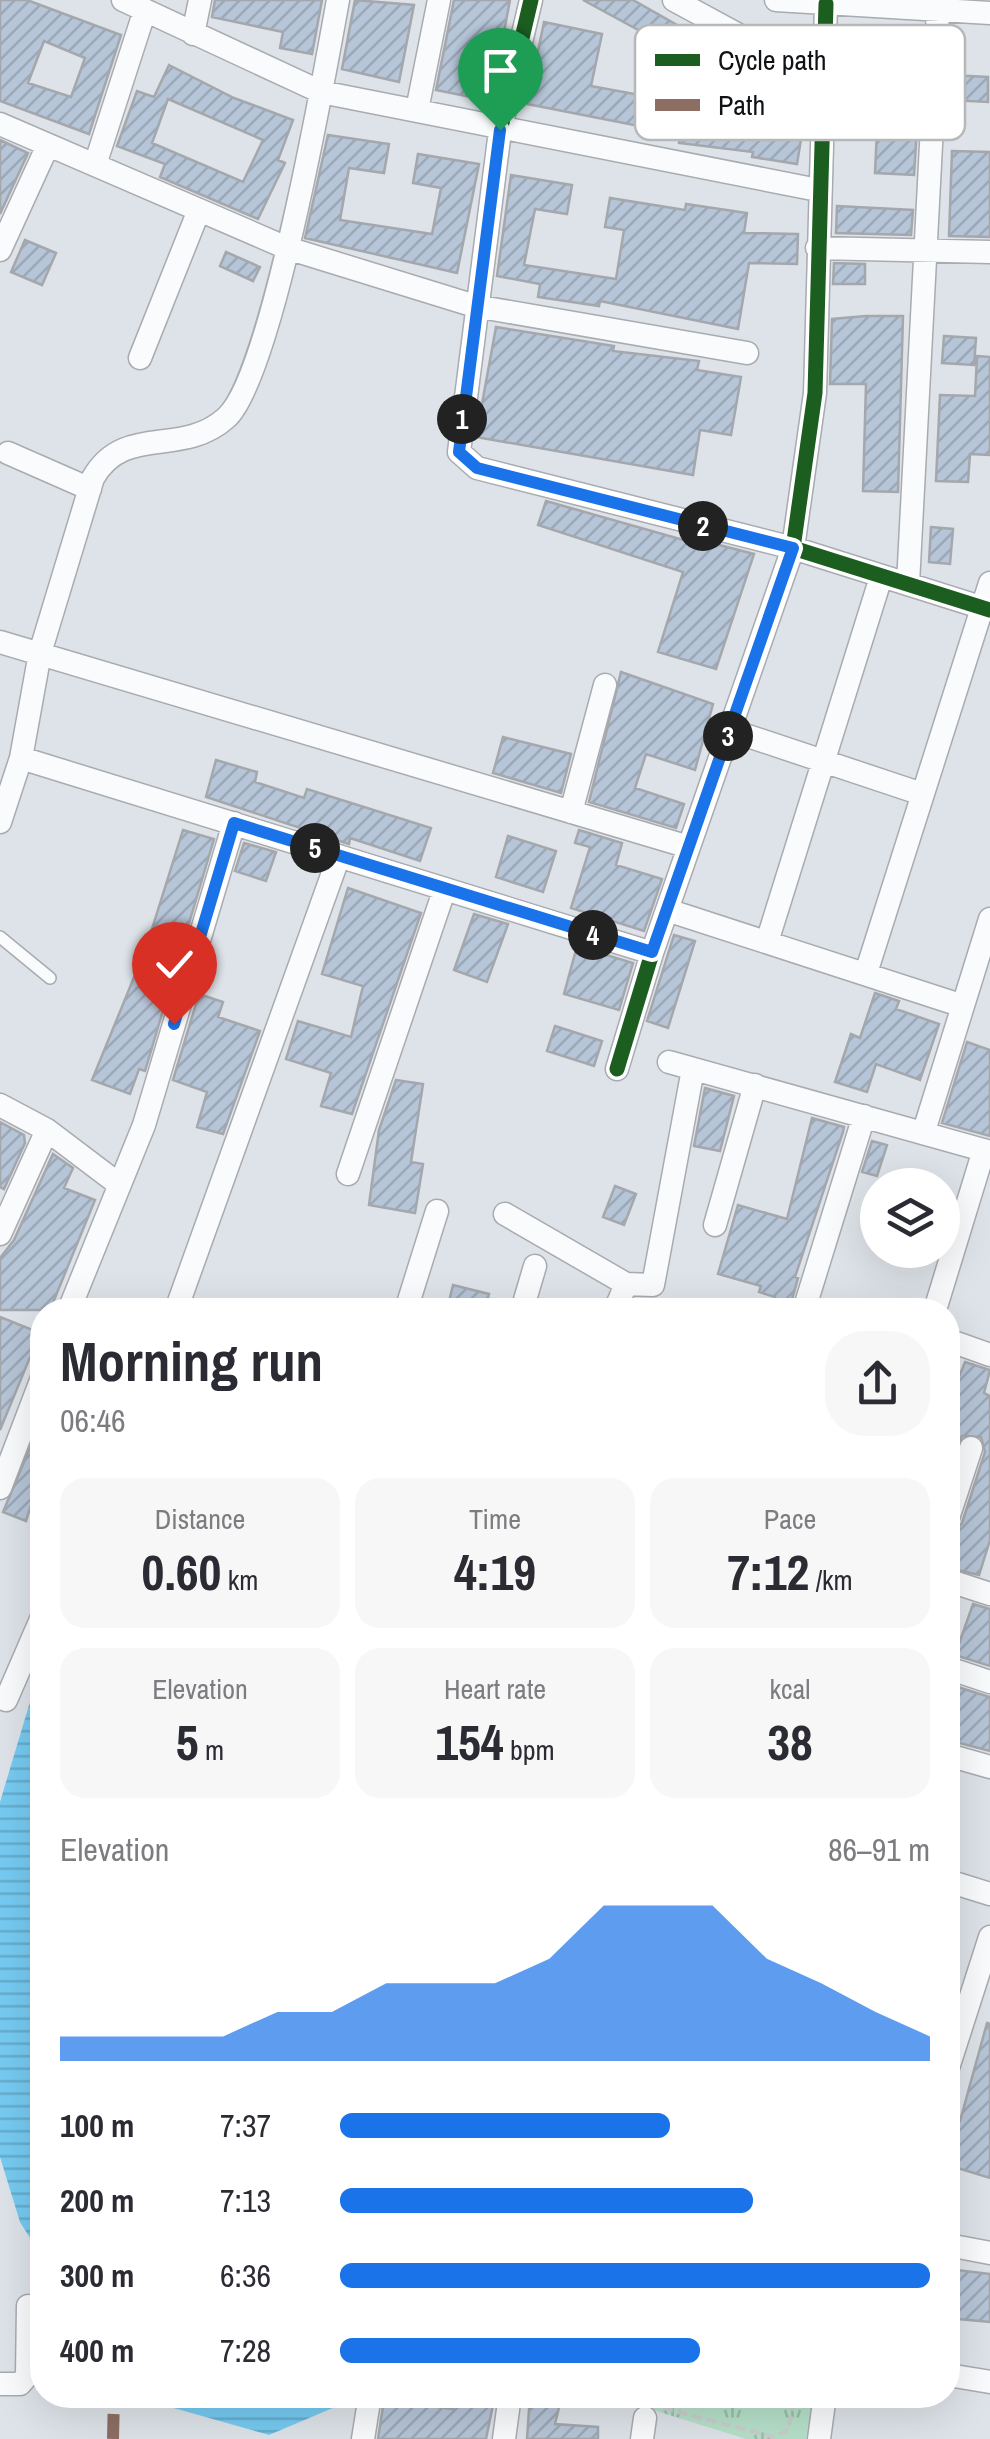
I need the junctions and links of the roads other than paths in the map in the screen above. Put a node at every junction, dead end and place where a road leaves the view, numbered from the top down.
1 (123, 0) edge
2 (200, 0) edge
3 (338, 0) edge
4 (439, 0) edge
5 (531, 0) edge
6 (674, 0) edge
7 (776, 0) edge
8 (826, 4) junction
9 (146, 10) junction
10 (938, 11) junction
11 (990, 13) edge
12 (720, 25) edge
13 (825, 25) edge
14 (937, 25) edge
15 (193, 34) junction
16 (321, 92) junction
17 (417, 110) junction
18 (0, 124) edge
19 (500, 130) junction
20 (820, 140) edge
21 (932, 140) edge
22 (48, 145) junction
23 (95, 166) junction
24 (818, 190) junction
25 (198, 210) junction
26 (287, 248) junction
27 (817, 248) junction
28 (0, 250) edge
29 (927, 250) junction
30 (990, 252) edge
31 (475, 306) junction
32 (747, 353) dead end
33 (140, 358) dead end
34 (8, 453) dead end
35 (90, 489) junction
36 (793, 548) junction
37 (881, 577) junction
38 (990, 583) edge
39 (908, 584) junction
40 (986, 609) edge
41 (0, 642) edge
42 (40, 653) junction
43 (605, 685) dead end
44 (730, 730) junction
45 (22, 758) junction
46 (823, 760) junction
47 (922, 794) junction
48 (571, 812) junction
49 (0, 822) edge
50 (234, 823) junction
51 (689, 847) junction
52 (339, 856) junction
53 (444, 891) junction
54 (668, 910) junction
55 (990, 919) edge
56 (0, 938) edge
57 (767, 942) junction
58 (652, 952) junction
59 (866, 973) junction
60 (50, 978) dead end
61 (960, 1005) junction
62 (669, 1062) dead end
63 (617, 1068) dead end
64 (692, 1069) junction
65 (755, 1085) junction
66 (0, 1105) edge
67 (864, 1116) junction
68 (48, 1130) junction
69 (924, 1132) junction
70 (987, 1151) edge
71 (348, 1174) dead end
72 (117, 1183) junction
73 (437, 1211) dead end
74 (506, 1214) dead end
75 (715, 1224) dead end
76 (0, 1234) edge
77 (536, 1266) dead end
78 (626, 1284) junction
79 (73, 1298) edge
80 (180, 1298) edge
81 (410, 1298) edge
82 (526, 1298) edge
83 (620, 1298) edge
84 (808, 1298) edge
85 (939, 1298) edge
86 (960, 1344) edge
87 (990, 1354) edge
88 (30, 1409) edge
89 (970, 1448) dead end
90 (960, 1480) edge
91 (0, 1488) edge
92 (960, 1584) edge
93 (990, 1594) edge
94 (30, 1644) edge
95 (960, 1672) edge
96 (990, 1682) edge
97 (6, 1700) dead end
98 (960, 1758) edge
99 (990, 1768) edge
100 (960, 1885) edge
101 (990, 1894) edge
102 (990, 1936) edge
103 (960, 2030) edge
104 (960, 2247) edge
105 (990, 2253) edge
106 (28, 2306) dead end
107 (960, 2378) edge
108 (990, 2382) edge
109 (0, 2384) edge
110 (368, 2408) edge
111 (508, 2408) edge
112 (823, 2408) edge
113 (363, 2439) edge
114 (504, 2439) edge
115 (819, 2439) edge

1 - 9 street
2 - 15 street
3 - 16 street
4 - 17 street
5 - 19 street
6 - 12 street
7 - 8 street
8 - 10 street
8 - 13 street
9 - 15 street
9 - 23 street
10 - 11 street
10 - 14 street
15 - 16 street
16 - 17 street
16 - 26 street
17 - 19 street
18 - 22 street
19 - 24 street
19 - 31 street
20 - 24 street
21 - 29 street
22 - 23 street
22 - 28 street
23 - 25 street
24 - 27 street
25 - 26 street
25 - 33 street
26 - 31 street
26 - 35 street
27 - 29 street
27 - 36 street
29 - 30 street
29 - 39 street
31 - 32 street
31 - 36 street
34 - 35 street
35 - 42 street
36 - 37 street
36 - 44 street
37 - 39 street
37 - 46 street
38 - 40 street
39 - 40 street
40 - 47 street
41 - 42 street
42 - 45 street
42 - 48 street
43 - 48 street
44 - 46 street
44 - 51 street
45 - 49 street
45 - 50 street
46 - 47 street
46 - 57 street
47 - 59 street
48 - 51 street
50 - 52 street
50 - 72 street
51 - 54 street
52 - 53 street
52 - 80 street
53 - 58 street
53 - 71 street
54 - 57 street
54 - 58 street
55 - 61 street
56 - 60 lane
57 - 59 street
58 - 63 street
59 - 61 street
61 - 69 street
62 - 64 street
64 - 65 street
64 - 78 street
65 - 67 street
65 - 75 street
66 - 68 street
67 - 69 street
67 - 84 street
68 - 72 street
68 - 76 street
69 - 70 street
70 - 85 street
72 - 79 street
73 - 81 street
74 - 78 street
77 - 82 street
78 - 83 street
86 - 87 street
88 - 91 street
89 - 90 street
92 - 93 street
94 - 97 street
95 - 96 street
98 - 99 street
100 - 101 street
102 - 103 street
104 - 105 street
106 - 109 street
107 - 108 street
110 - 113 street
111 - 114 street
112 - 115 street

